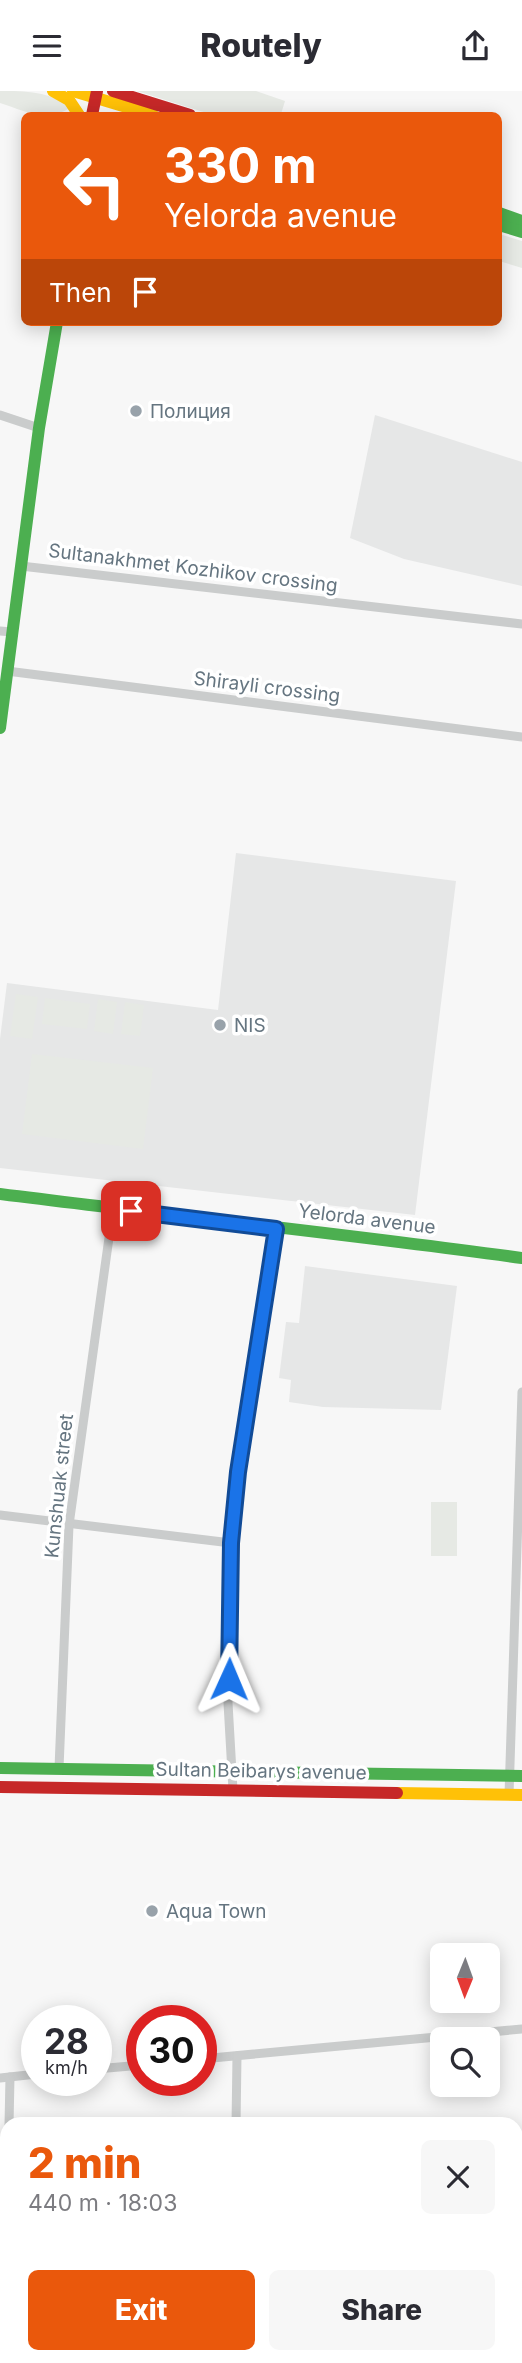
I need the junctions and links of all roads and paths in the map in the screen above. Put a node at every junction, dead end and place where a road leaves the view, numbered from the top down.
1 (53, 91) edge
2 (74, 91) edge
3 (113, 91) edge
4 (97, 94) edge
5 (78, 112) edge
6 (93, 112) edge
7 (145, 112) edge
8 (180, 112) edge
9 (502, 214) edge
10 (522, 221) edge
11 (502, 226) edge
12 (522, 232) edge
13 (56, 326) edge
14 (0, 415) edge
15 (40, 428) junction
16 (21, 566) junction
17 (522, 624) edge
18 (6, 632) edge
19 (8, 671) junction
20 (0, 728) edge
21 (522, 737) edge
22 (0, 1194) edge
23 (113, 1209) junction
24 (276, 1229) junction
25 (522, 1258) edge
26 (522, 1392) edge
27 (0, 1515) edge
28 (69, 1525) junction
29 (231, 1543) junction
30 (0, 1768) edge
31 (59, 1769) junction
32 (231, 1770) junction
33 (516, 1776) edge
34 (0, 1787) edge
35 (233, 1790) junction
36 (516, 1795) edge
37 (522, 2029) edge
38 (237, 2056) junction
39 (217, 2058) edge
40 (5, 2077) edge
41 (8, 2117) edge
42 (236, 2117) edge

1 - 5 main road
2 - 4 main road
3 - 8 main road
4 - 6 main road
4 - 7 main road
9 - 10 main road
11 - 12 main road
13 - 15 main road
14 - 15 street
15 - 16 main road
16 - 17 street, Sultanakhmet Kozhikov crossing
16 - 18 main road
18 - 19 main road
19 - 20 main road
19 - 21 street, Shirayli crossing
22 - 23 main road, Yelorda avenue
23 - 24 main road, Yelorda avenue
23 - 28 street, Kunshuak street
24 - 25 main road, Yelorda avenue
24 - 29 street
26 - 33 street
27 - 28 street
28 - 29 street
28 - 31 street, Kunshuak street
29 - 32 street
30 - 31 main road, Sultan Beibarys avenue
31 - 32 main road, Sultan Beibarys avenue
32 - 33 main road, Sultan Beibarys avenue
32 - 35 street
33 - 36 street
34 - 35 main road, Sultan Beibarys avenue
35 - 36 main road, Sultan Beibarys avenue
37 - 38 street
38 - 39 street
38 - 42 street
40 - 41 street

